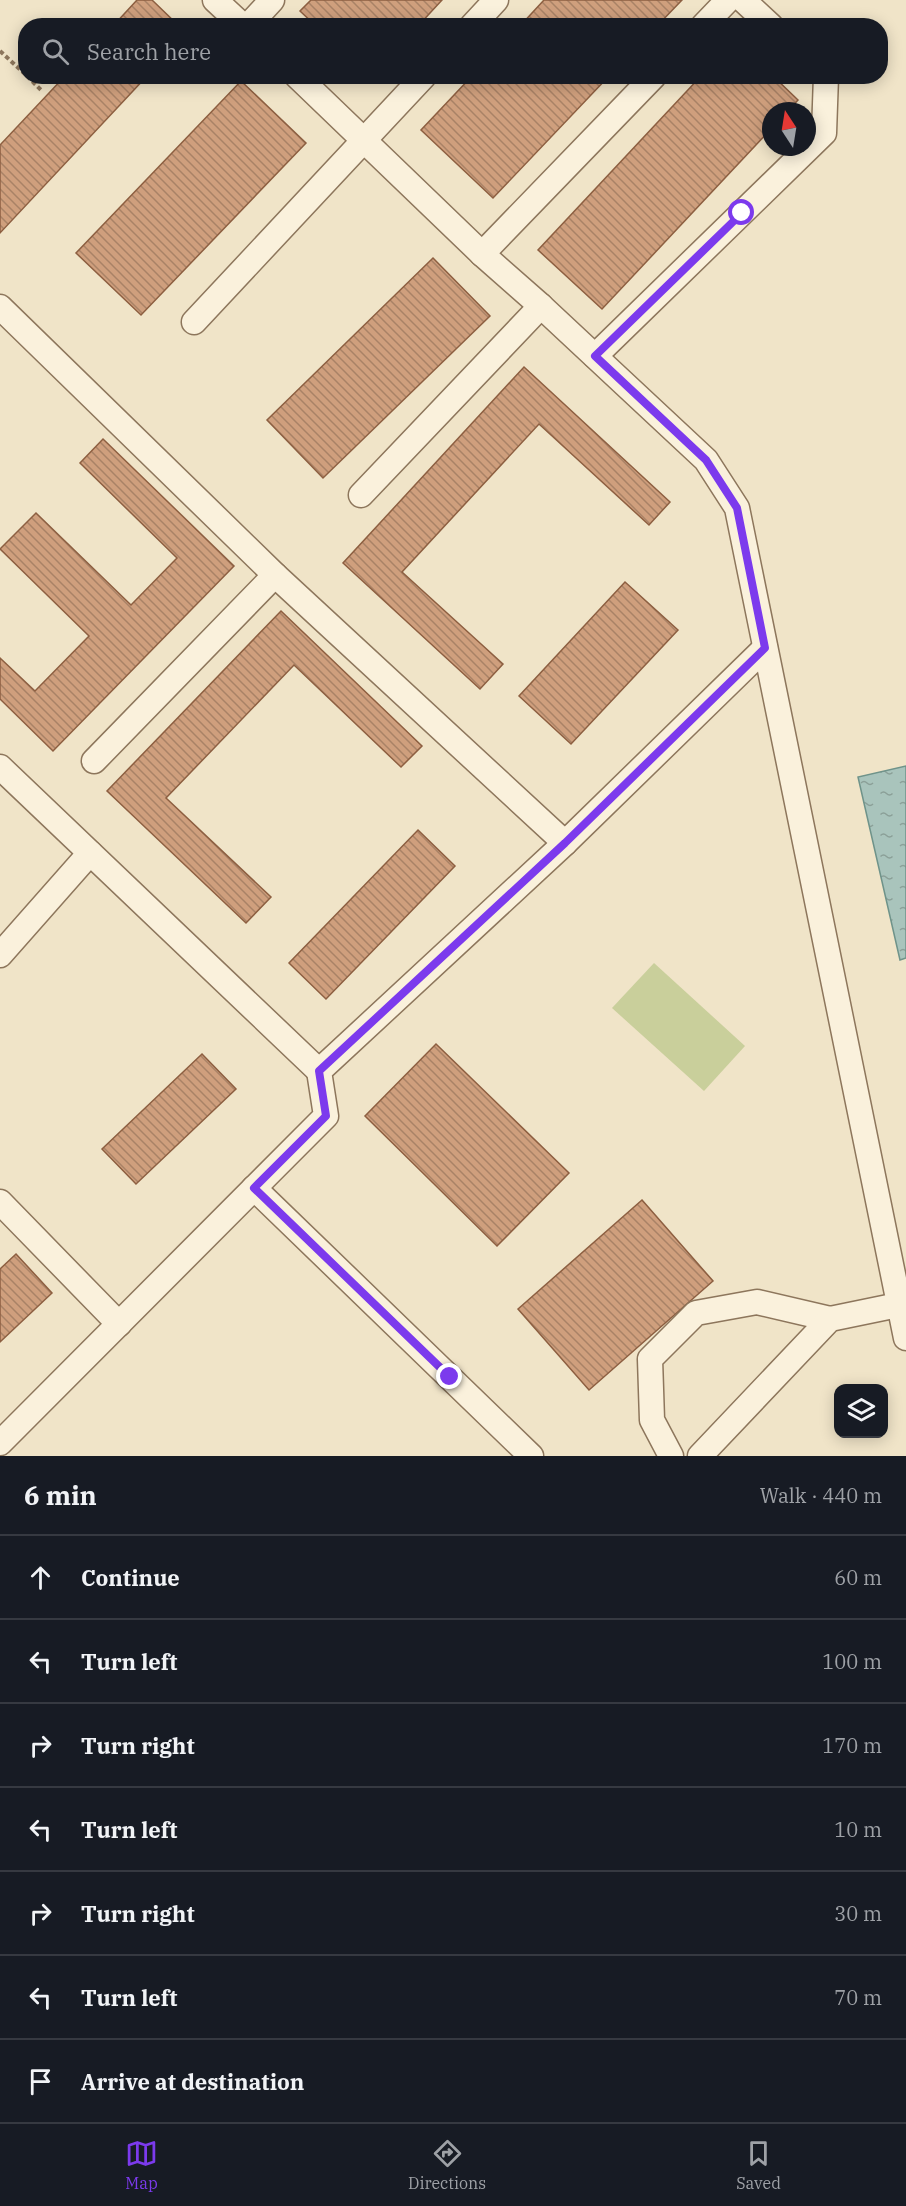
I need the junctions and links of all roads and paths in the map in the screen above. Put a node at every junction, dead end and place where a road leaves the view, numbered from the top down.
1 (215, 0) edge
2 (272, 0) edge
3 (496, 0) edge
4 (728, 0) edge
5 (743, 0) edge
6 (234, 18) edge
7 (255, 18) edge
8 (479, 18) edge
9 (711, 18) edge
10 (762, 18) edge
11 (0, 51) edge
12 (18, 68) edge
13 (35, 84) edge
14 (305, 84) edge
15 (416, 84) edge
16 (646, 84) edge
17 (826, 84) edge
18 (41, 90) dead end
19 (364, 140) junction
20 (482, 254) junction
21 (541, 306) junction
22 (0, 307) edge
23 (194, 322) dead end
24 (595, 356) junction
25 (361, 495) dead end
26 (276, 575) junction
27 (765, 648) junction
28 (94, 760) dead end
29 (0, 767) edge
30 (565, 843) junction
31 (90, 852) junction
32 (0, 955) edge
33 (319, 1071) junction
34 (254, 1188) junction
35 (0, 1202) edge
36 (898, 1305) junction
37 (830, 1319) junction
38 (119, 1323) junction
39 (906, 1338) edge
40 (0, 1443) edge
41 (531, 1456) edge
42 (671, 1456) edge
43 (700, 1456) edge

1 - 6 street
2 - 7 street
3 - 8 street
4 - 9 street
5 - 10 street
11 - 12 path
13 - 18 path
14 - 19 street
15 - 19 street
16 - 20 street
17 - 24 street
19 - 20 street
19 - 23 street
20 - 21 street
21 - 24 street
21 - 25 street
22 - 26 street
24 - 27 street
26 - 28 street
26 - 30 street
27 - 30 street
27 - 36 street
29 - 31 street
30 - 33 street
31 - 32 street
31 - 33 street
33 - 34 street
34 - 38 street
34 - 41 street
35 - 38 street
36 - 37 street
36 - 39 street
37 - 42 street
37 - 43 street
38 - 40 street

